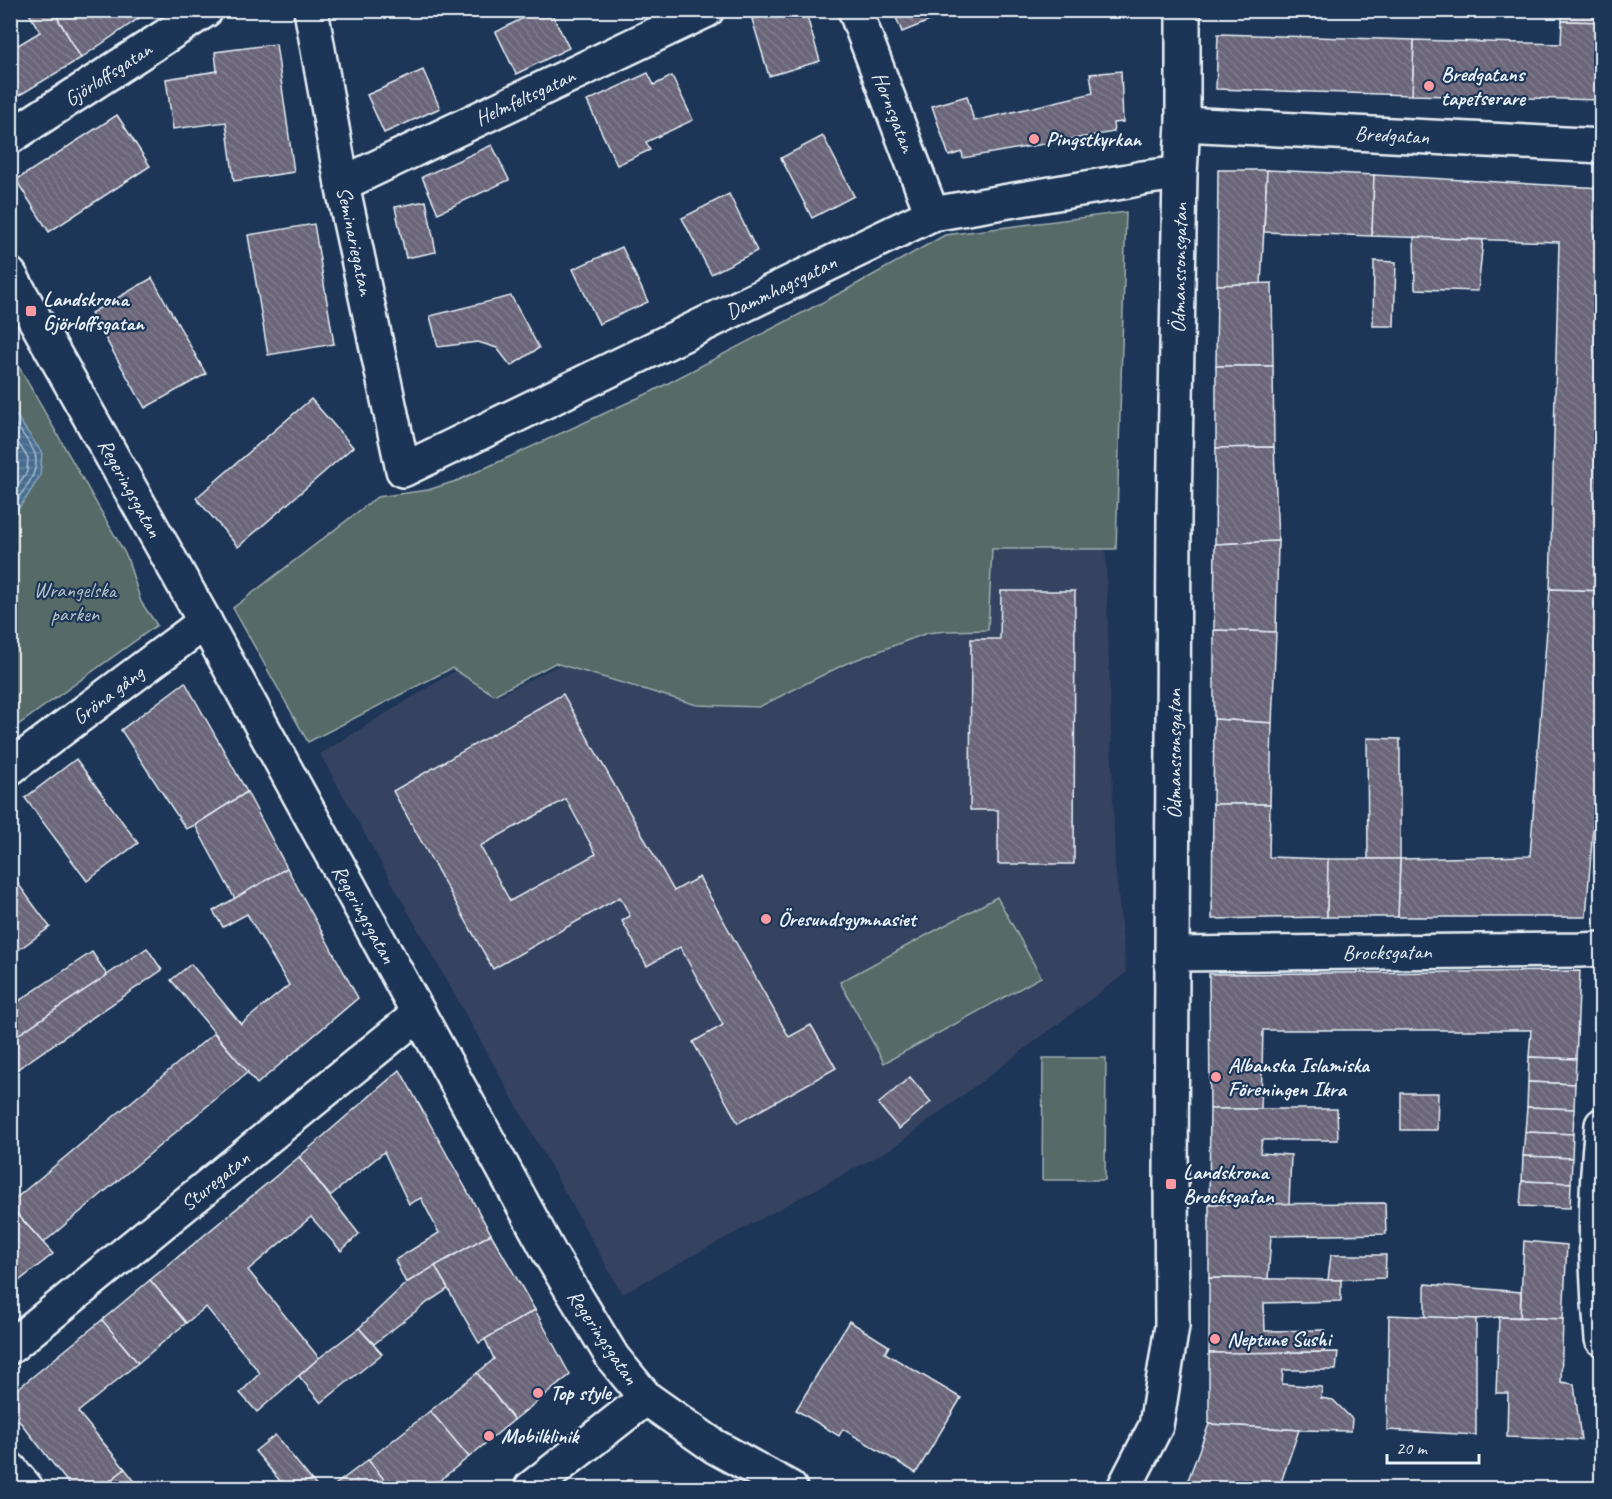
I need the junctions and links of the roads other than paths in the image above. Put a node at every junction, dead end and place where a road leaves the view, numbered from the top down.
1 (206, 10) edge
2 (311, 10) edge
3 (707, 10) edge
4 (855, 10) edge
5 (1183, 10) edge
6 (1183, 124) junction
7 (10, 137) edge
8 (1602, 146) edge
9 (1180, 173) junction
10 (342, 184) junction
11 (932, 214) junction
12 (10, 275) edge
13 (403, 470) joint
14 (205, 622) junction
15 (10, 768) edge
16 (1602, 949) edge
17 (1172, 954) junction
18 (418, 1014) junction
19 (1602, 1125) edge
20 (1602, 1339) edge
21 (10, 1347) edge
22 (646, 1398) junction
23 (10, 1469) edge
24 (26, 1488) edge
25 (531, 1488) edge
26 (790, 1488) edge
27 (1124, 1488) edge

1 - 7 street, Gjörloffsgatan
2 - 10 street, Seminariegatan
3 - 10 street, Helmfeltsgatan
4 - 11 street, Hornsgatan
5 - 6 street, Ödmanssonsgatan
6 - 8 street, Bredgatan
6 - 9 street, Ödmanssonsgatan
9 - 11 street, Dammhagsgatan
9 - 17 street, Ödmanssonsgatan
10 - 13 street, Seminariegatan
11 - 13 street, Dammhagsgatan
12 - 14 street, Regeringsgatan
14 - 15 street, Gröna gång
14 - 18 street, Regeringsgatan
16 - 17 street, Brocksgatan
17 - 27 street, Ödmanssonsgatan
18 - 21 street, Sturegatan
18 - 22 street, Regeringsgatan
19 - 20 street
22 - 25 street
22 - 26 street, Regeringsgatan
23 - 24 street

